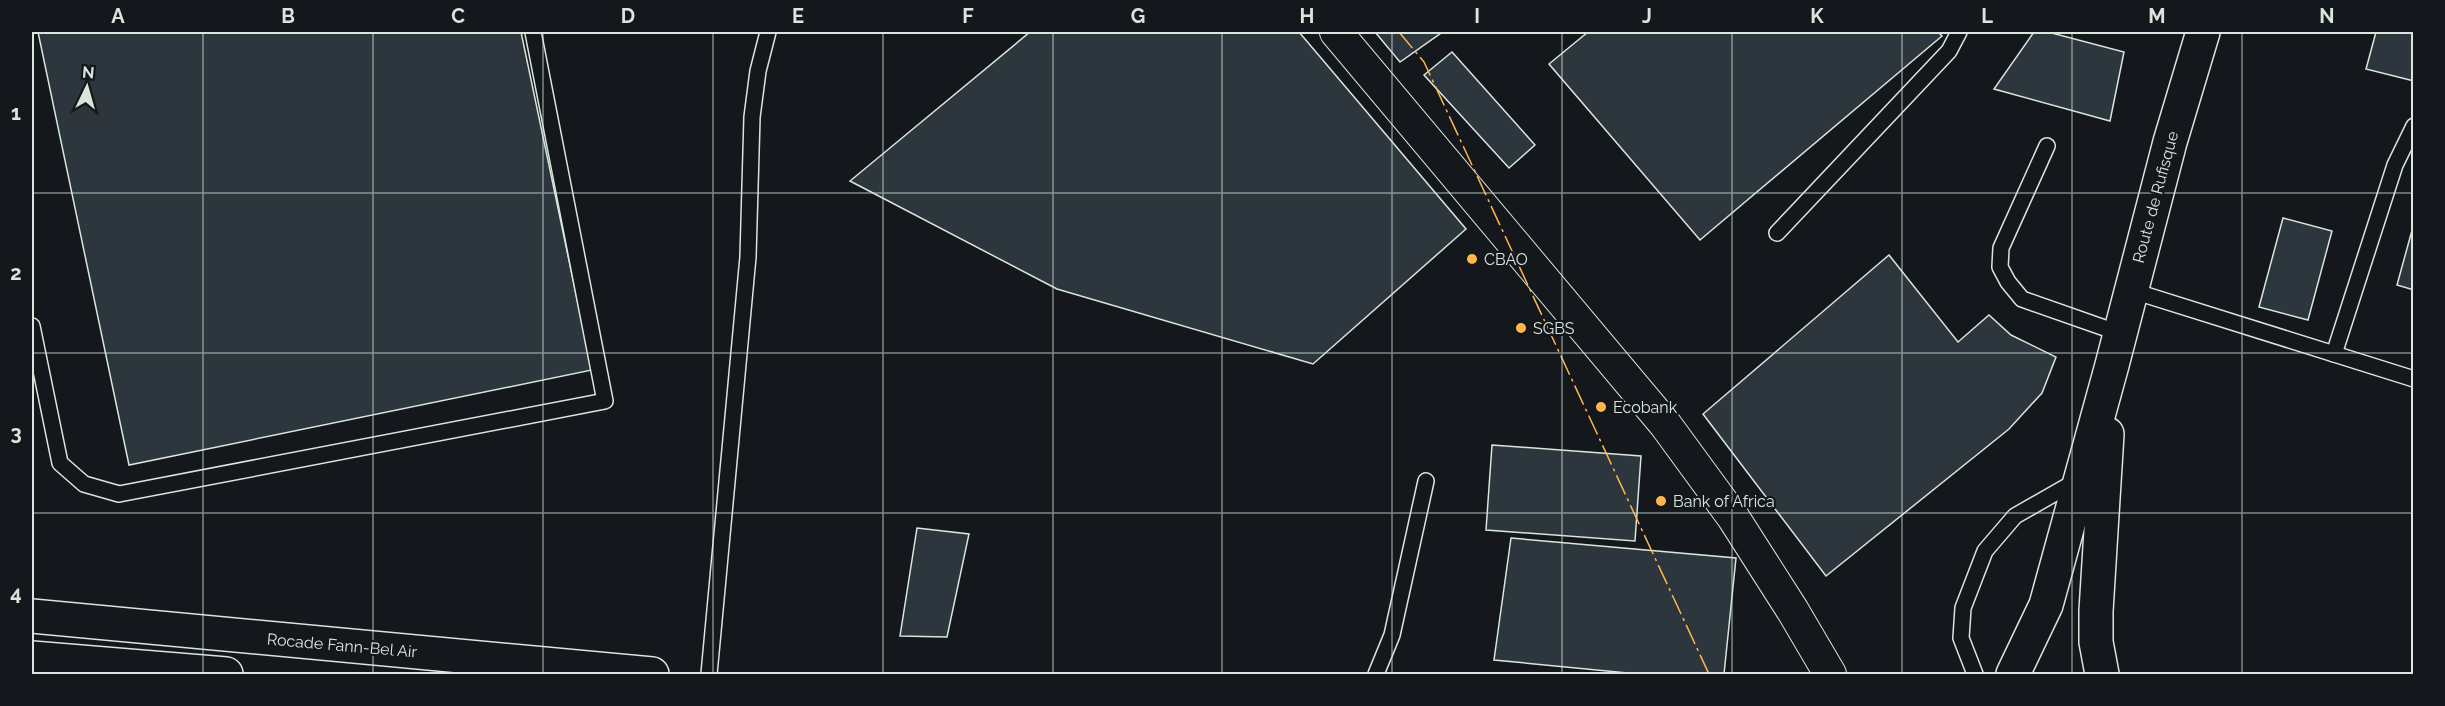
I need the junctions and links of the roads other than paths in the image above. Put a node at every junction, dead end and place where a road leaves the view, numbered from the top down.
1 (533, 32) edge
2 (768, 32) edge
3 (1336, 32) edge
4 (1959, 32) edge
5 (2203, 32) edge
6 (2414, 126) edge
7 (2047, 146) dead end
8 (1777, 233) dead end
9 (2130, 290) junction
10 (32, 326) edge
11 (2119, 333) junction
12 (2334, 354) junction
13 (2112, 365) junction
14 (2414, 379) edge
15 (2080, 478) junction
16 (1426, 481) dead end
17 (32, 616) edge
18 (32, 658) edge
19 (226, 675) edge
20 (652, 675) edge
21 (709, 675) edge
22 (1376, 675) edge
23 (1830, 675) edge
24 (1975, 675) edge
25 (2013, 675) edge
26 (2102, 675) edge

1 - 10 lane
2 - 21 lane
3 - 23 street
4 - 8 lane
5 - 9 main road, Route de Rufisque
6 - 12 lane
7 - 11 lane
9 - 11 main road, Route de Rufisque
9 - 12 lane
11 - 13 main road, Route de Rufisque
12 - 14 lane
13 - 15 main road, Route de Rufisque
13 - 26 main road, Route de Rufisque
15 - 24 lane
15 - 25 main road, Route de Rufisque
16 - 22 lane
17 - 20 main road, Rocade Fann-Bel Air
18 - 19 main road

